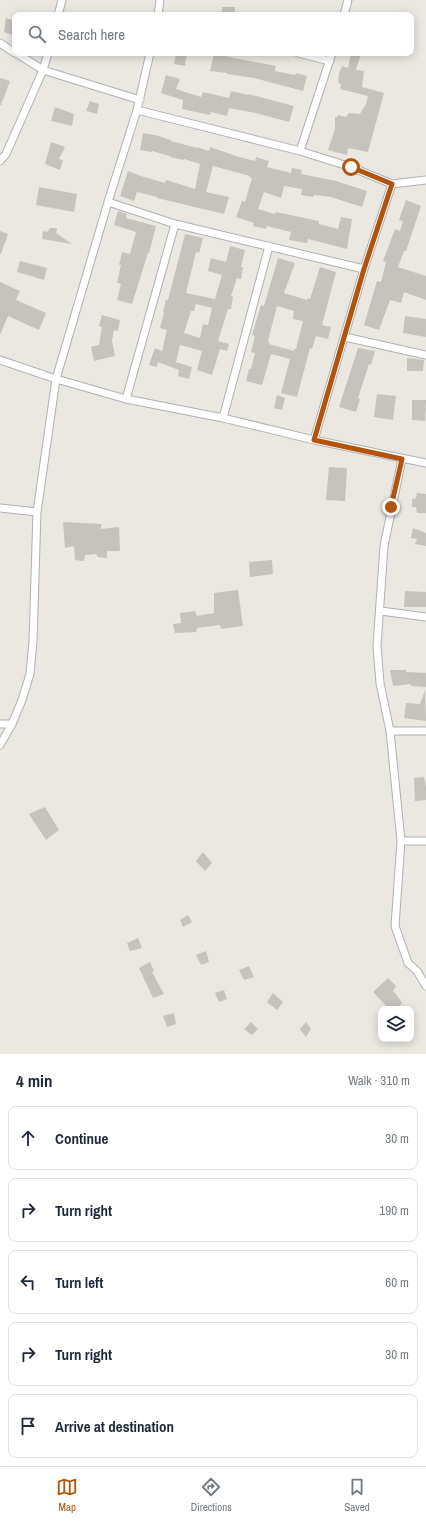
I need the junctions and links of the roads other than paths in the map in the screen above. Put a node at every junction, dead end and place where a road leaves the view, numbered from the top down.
1 (62, 0) edge
2 (160, 0) edge
3 (348, 0) edge
4 (59, 12) edge
5 (158, 12) edge
6 (345, 12) edge
7 (0, 43) edge
8 (12, 51) edge
9 (20, 56) edge
10 (47, 56) edge
11 (149, 56) edge
12 (310, 56) edge
13 (331, 56) edge
14 (330, 61) junction
15 (43, 70) junction
16 (140, 100) junction
17 (137, 110) junction
18 (300, 151) junction
19 (0, 161) edge
20 (426, 180) edge
21 (392, 184) junction
22 (108, 202) junction
23 (175, 224) junction
24 (269, 246) junction
25 (364, 269) junction
26 (345, 337) junction
27 (426, 355) edge
28 (0, 360) edge
29 (56, 379) junction
30 (126, 399) junction
31 (223, 418) junction
32 (314, 440) junction
33 (402, 459) junction
34 (426, 463) edge
35 (0, 508) edge
36 (37, 512) junction
37 (381, 612) junction
38 (426, 617) edge
39 (0, 724) edge
40 (12, 724) junction
41 (390, 731) junction
42 (426, 731) edge
43 (0, 744) edge
44 (401, 841) junction
45 (426, 841) edge
46 (417, 971) junction
47 (426, 971) edge
48 (426, 986) edge

1 - 4 street
2 - 5 street
3 - 6 street
7 - 8 street
9 - 15 street
10 - 15 street
11 - 16 street
12 - 14 street
13 - 14 street
14 - 18 street
15 - 16 street
15 - 19 street
16 - 17 street
17 - 18 street
17 - 22 street
18 - 21 street
20 - 21 street
21 - 25 street
22 - 23 street
22 - 29 street
23 - 24 street
23 - 30 street
24 - 25 street
24 - 31 street
25 - 26 street
26 - 27 street
26 - 32 street
28 - 29 street
29 - 30 street
29 - 36 street
30 - 31 street
31 - 32 street
32 - 33 street
33 - 34 street
33 - 37 street
35 - 36 street
36 - 40 street
37 - 38 street
37 - 41 street
39 - 40 street
40 - 43 street
41 - 42 street
41 - 44 street
44 - 45 street
44 - 46 street
46 - 47 street
46 - 48 street

